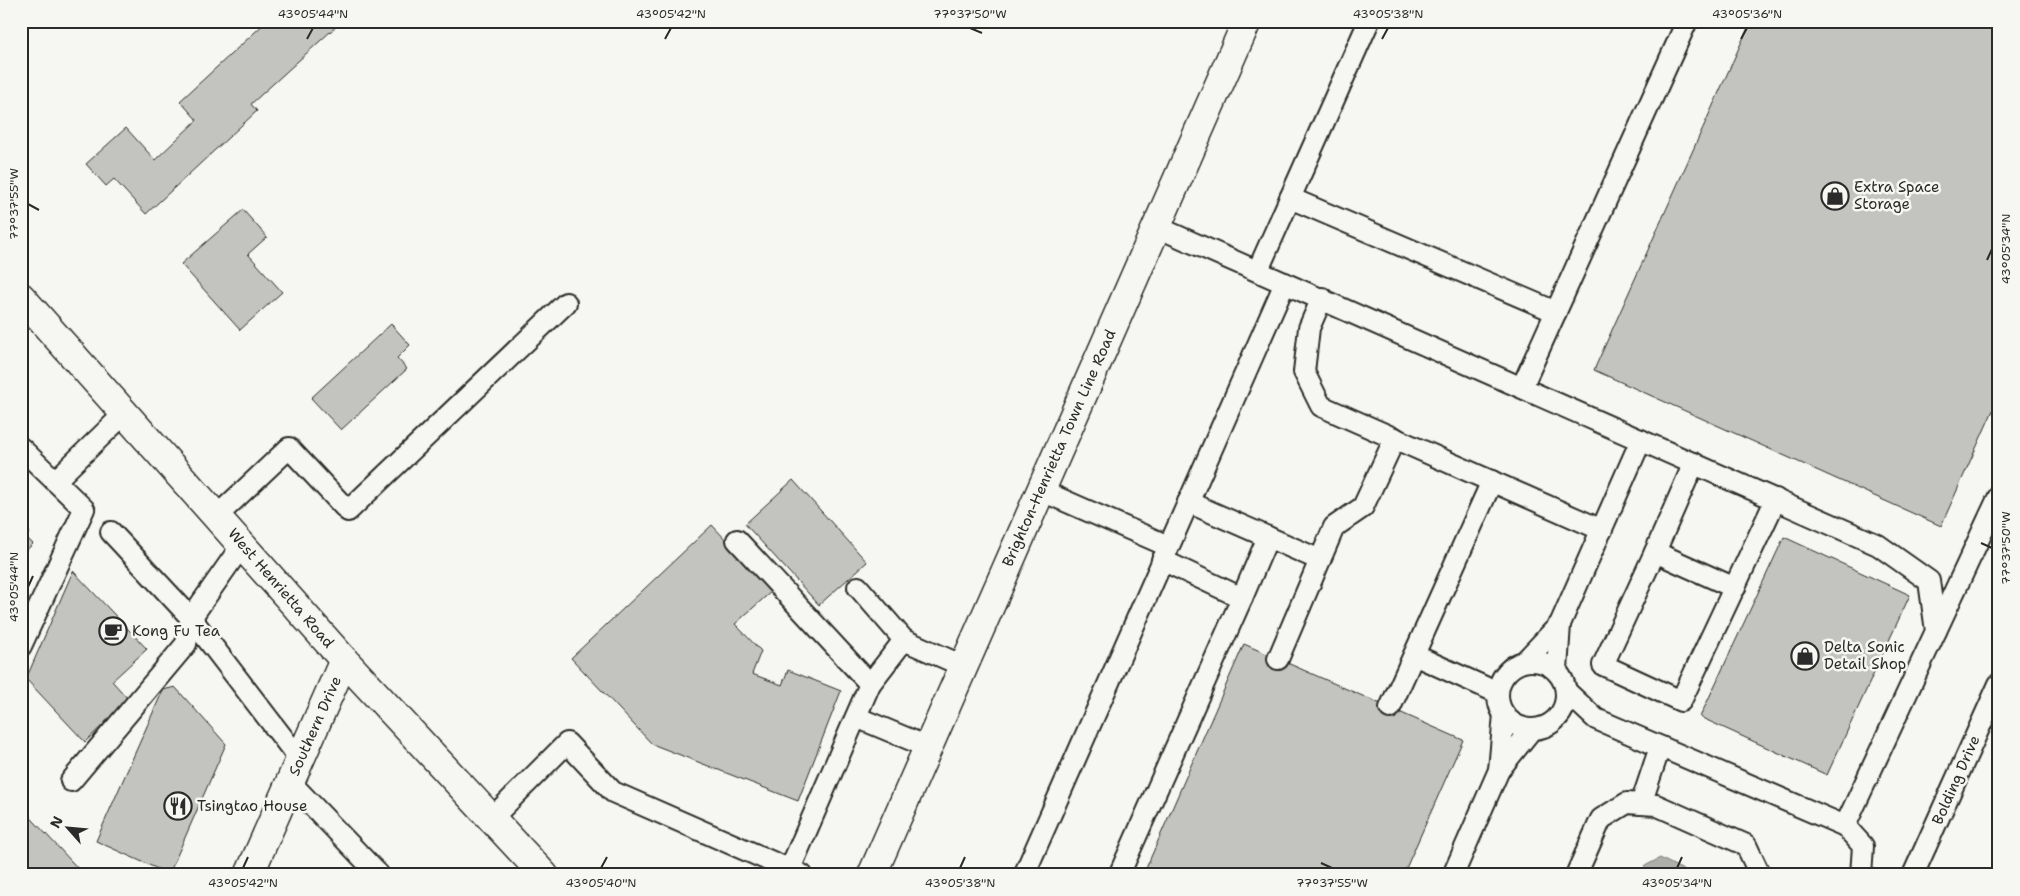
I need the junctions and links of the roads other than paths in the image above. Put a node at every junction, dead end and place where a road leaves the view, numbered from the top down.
1 (1247, 21) edge
2 (1369, 21) edge
3 (1687, 21) edge
4 (1290, 198) junction
5 (1157, 227) junction
6 (1258, 270) junction
7 (1285, 283) junction
8 (21, 297) edge
9 (1322, 298) junction
10 (566, 303) dead end
11 (1556, 312) junction
12 (1522, 387) junction
13 (125, 413) junction
14 (1395, 438) junction
15 (1641, 440) junction
16 (21, 448) edge
17 (1694, 464) junction
18 (55, 481) junction
19 (1492, 481) junction
20 (1040, 490) junction
21 (1999, 496) edge
22 (1776, 499) junction
23 (1188, 502) junction
24 (218, 516) junction
25 (1602, 530) junction
26 (111, 532) dead end
27 (1268, 537) junction
28 (737, 540) dead end
29 (242, 544) junction
30 (1655, 552) junction
31 (1165, 553) junction
32 (1320, 560) junction
33 (858, 587) dead end
34 (1735, 588) junction
35 (1242, 598) junction
36 (191, 618) junction
37 (1560, 624) junction
38 (1936, 631) junction
39 (904, 640) junction
40 (21, 646) edge
41 (1414, 655) junction
42 (1278, 659) dead end
43 (344, 660) junction
44 (1525, 661) junction
45 (963, 666) junction
46 (1557, 670) junction
47 (870, 684) junction
48 (1999, 684) edge
49 (1566, 691) junction
50 (1498, 693) junction
51 (1390, 708) dead end
52 (1504, 714) junction
53 (856, 716) junction
54 (1596, 719) junction
55 (1554, 721) junction
56 (1532, 729) junction
57 (928, 747) junction
58 (1660, 747) junction
59 (1499, 770) junction
60 (295, 771) junction
61 (71, 781) dead end
62 (1641, 804) junction
63 (492, 820) junction
64 (1845, 826) junction
65 (796, 872) edge
66 (249, 875) edge
67 (379, 875) edge
68 (544, 875) edge
69 (872, 875) edge
70 (1024, 875) edge
71 (1119, 875) edge
72 (1453, 875) edge
73 (1576, 875) edge
74 (1760, 875) edge
75 (1861, 875) edge
76 (1913, 875) edge

1 - 5 street, Brighton-Henrietta Town Line Road
2 - 4 lane
3 - 11 lane
4 - 6 lane
4 - 11 lane
5 - 6 lane
5 - 20 street, Brighton-Henrietta Town Line Road
6 - 7 lane
7 - 9 lane
7 - 23 lane
8 - 13 street, West Henrietta Road
9 - 12 lane
9 - 14 lane
10 - 24 lane
11 - 12 lane
12 - 15 lane
13 - 18 lane
13 - 24 street, West Henrietta Road
14 - 19 lane
14 - 32 lane
15 - 17 lane
15 - 25 lane
16 - 18 lane
17 - 22 lane
17 - 30 lane
18 - 40 lane
19 - 25 lane
19 - 41 lane
20 - 31 lane
20 - 45 street, Brighton-Henrietta Town Line Road
21 - 38 lane
22 - 34 lane
22 - 38 lane
23 - 27 lane
23 - 31 lane
24 - 29 street, West Henrietta Road
25 - 37 lane
26 - 36 lane
27 - 32 lane
27 - 35 lane
28 - 47 lane
29 - 36 lane
29 - 43 street, West Henrietta Road
30 - 34 lane
30 - 34 lane
31 - 35 lane
31 - 70 lane
32 - 42 lane
33 - 39 lane
35 - 71 lane
36 - 60 lane
36 - 61 lane
37 - 44 lane
37 - 46 lane
38 - 64 lane
39 - 45 lane
39 - 47 lane
41 - 50 lane
41 - 51 lane
43 - 60 street, Southern Drive
43 - 63 street, West Henrietta Road
44 - 46 lane
44 - 50 lane
45 - 57 street, Brighton-Henrietta Town Line Road
46 - 49 lane
47 - 53 lane
48 - 76 lane, Bolding Drive
49 - 54 lane
49 - 55 lane
50 - 52 lane
52 - 56 lane
52 - 59 lane
53 - 57 lane
53 - 65 lane
54 - 55 lane
54 - 58 lane
55 - 56 lane
56 - 59 lane
57 - 69 street, Brighton-Henrietta Town Line Road
58 - 62 lane
58 - 64 lane
59 - 72 lane
60 - 66 street, Southern Drive
60 - 67 lane
62 - 73 lane
62 - 74 lane
63 - 65 lane
63 - 68 street, West Henrietta Road
64 - 75 lane

